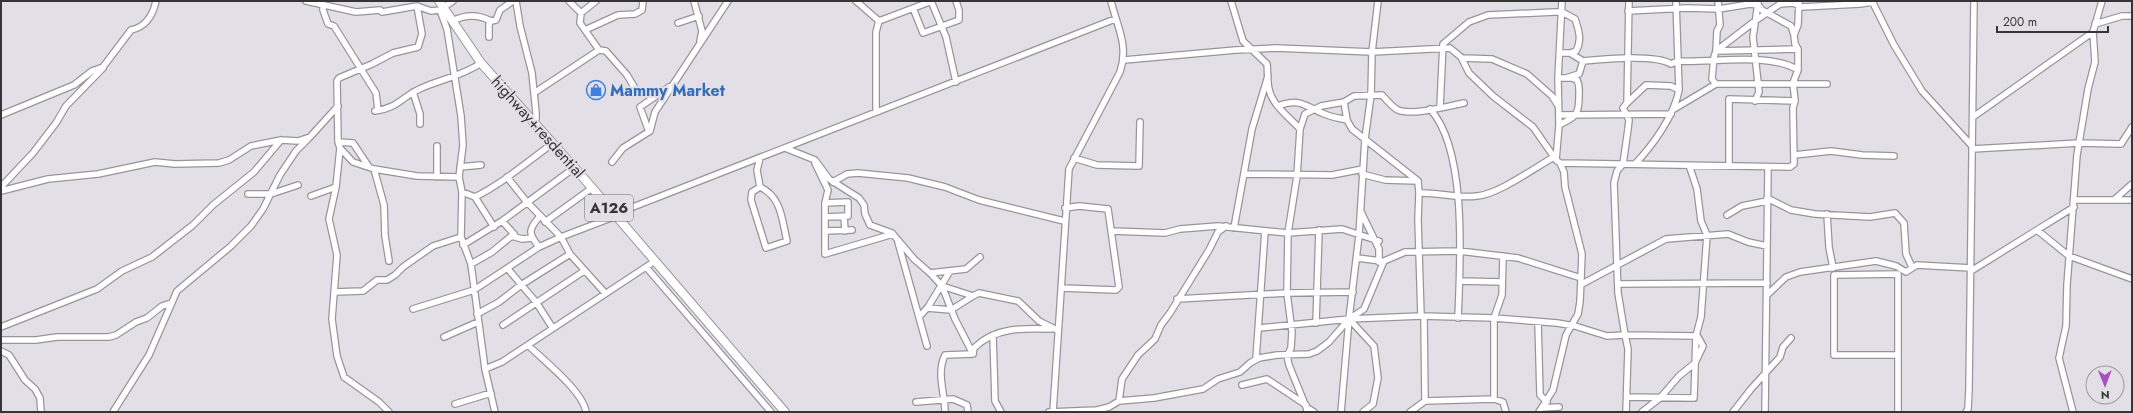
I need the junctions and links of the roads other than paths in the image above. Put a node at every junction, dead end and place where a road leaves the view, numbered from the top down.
1 (156, 1) edge
2 (306, 1) edge
3 (439, 1) edge
4 (453, 1) edge
5 (514, 1) edge
6 (569, 1) edge
7 (596, 1) edge
8 (643, 1) edge
9 (694, 1) edge
10 (728, 1) edge
11 (856, 1) edge
12 (932, 1) edge
13 (956, 1) edge
14 (1111, 1) edge
15 (1231, 1) edge
16 (1378, 1) edge
17 (1562, 1) edge
18 (1629, 1) edge
19 (1676, 1) edge
20 (1718, 1) edge
21 (1872, 1) edge
22 (1974, 1) edge
23 (2102, 1) edge
24 (1758, 3) edge
25 (323, 4) edge
26 (1800, 4) edge
27 (417, 6) junction
28 (913, 8) junction
29 (442, 9) junction
30 (1719, 9) junction
31 (1676, 10) junction
32 (1628, 11) junction
33 (2132, 11) edge
34 (1562, 12) junction
35 (581, 13) junction
36 (1769, 13) junction
37 (700, 16) junction
38 (2122, 16) junction
39 (2132, 16) edge
40 (1115, 18) junction
41 (452, 21) junction
42 (491, 21) junction
43 (879, 21) junction
44 (1755, 21) junction
45 (678, 23) dead end
46 (2095, 24) junction
47 (942, 26) junction
48 (585, 30) junction
49 (2093, 32) junction
50 (1794, 35) junction
51 (489, 37) dead end
52 (700, 43) junction
53 (1442, 49) junction
54 (1798, 49) junction
55 (599, 50) junction
56 (1255, 50) junction
57 (1716, 51) junction
58 (1755, 51) junction
59 (1372, 52) junction
60 (1570, 52) junction
61 (1560, 53) junction
62 (1461, 57) junction
63 (1627, 58) junction
64 (1124, 60) junction
65 (1756, 60) junction
66 (1583, 61) junction
67 (1678, 61) junction
68 (1714, 61) junction
69 (481, 63) junction
70 (103, 67) junction
71 (362, 68) junction
72 (1798, 70) junction
73 (455, 76) junction
74 (1268, 76) junction
75 (1558, 78) junction
76 (1566, 78) junction
77 (956, 82) junction
78 (1793, 83) junction
79 (1716, 84) junction
80 (1758, 84) junction
81 (1827, 84) dead end
82 (672, 86) junction
83 (636, 90) dead end
84 (1679, 90) junction
85 (413, 92) junction
86 (534, 93) junction
87 (1371, 95) junction
88 (1755, 101) junction
89 (1795, 101) junction
90 (1344, 102) junction
91 (1464, 103) dead end
92 (1627, 103) junction
93 (1558, 105) junction
94 (338, 106) junction
95 (1278, 106) junction
96 (1440, 107) junction
97 (1316, 109) junction
98 (1430, 109) junction
99 (876, 112) junction
100 (1672, 112) junction
101 (1627, 114) junction
102 (1, 115) edge
103 (1559, 115) junction
104 (1576, 115) junction
105 (1973, 117) junction
106 (1347, 120) junction
107 (533, 122) junction
108 (1140, 122) dead end
109 (420, 124) dead end
110 (1559, 125) junction
111 (2132, 127) edge
112 (1300, 129) junction
113 (648, 132) junction
114 (310, 137) junction
115 (1365, 139) junction
116 (281, 140) junction
117 (2079, 143) junction
118 (552, 144) junction
119 (339, 145) junction
120 (437, 146) dead end
121 (1972, 147) junction
122 (786, 148) junction
123 (1794, 155) junction
124 (1894, 156) dead end
125 (761, 158) junction
126 (1074, 158) junction
127 (813, 159) junction
128 (1556, 160) junction
129 (612, 162) dead end
130 (1623, 164) junction
131 (1635, 164) junction
132 (1689, 164) junction
133 (1729, 165) junction
134 (482, 166) dead end
135 (460, 167) junction
136 (1768, 167) junction
137 (372, 168) junction
138 (574, 168) junction
139 (1363, 172) junction
140 (1244, 174) junction
141 (1297, 176) junction
142 (437, 177) junction
143 (459, 177) junction
144 (508, 177) junction
145 (1418, 181) junction
146 (833, 182) junction
147 (2132, 184) edge
148 (298, 185) dead end
149 (1, 187) edge
150 (336, 187) junction
151 (760, 187) junction
152 (592, 188) junction
153 (1, 192) edge
154 (462, 192) junction
155 (1419, 193) junction
156 (248, 194) dead end
157 (271, 194) junction
158 (311, 196) dead end
159 (475, 197) junction
160 (1458, 198) junction
161 (2115, 199) junction
162 (1767, 200) junction
163 (2074, 200) junction
164 (2132, 200) edge
165 (526, 201) junction
166 (825, 203) junction
167 (2074, 207) junction
168 (1065, 208) junction
169 (1360, 211) junction
170 (1827, 214) junction
171 (616, 215) junction
172 (1727, 215) dead end
173 (540, 216) junction
174 (825, 216) junction
175 (844, 216) junction
176 (502, 221) junction
177 (1064, 221) junction
178 (545, 222) junction
179 (494, 226) junction
180 (1226, 226) junction
181 (1234, 228) junction
182 (845, 230) junction
183 (852, 230) dead end
184 (1265, 230) junction
185 (1319, 230) junction
186 (2037, 230) junction
187 (825, 231) junction
188 (1112, 231) junction
189 (1288, 233) junction
190 (893, 234) junction
191 (1359, 235) junction
192 (1707, 235) junction
193 (512, 236) junction
194 (461, 237) junction
195 (561, 237) junction
196 (532, 238) junction
197 (898, 240) junction
198 (1377, 240) junction
199 (463, 245) junction
200 (1767, 246) junction
201 (539, 247) junction
202 (1459, 251) junction
203 (1420, 252) junction
204 (570, 254) junction
205 (1503, 256) junction
206 (2069, 256) junction
207 (980, 257) dead end
208 (1357, 258) junction
209 (389, 261) dead end
210 (655, 261) junction
211 (1381, 261) junction
212 (471, 264) junction
213 (1617, 265) junction
214 (646, 267) junction
215 (1912, 267) junction
216 (1833, 268) junction
217 (1898, 268) junction
218 (508, 269) junction
219 (1971, 269) junction
220 (584, 271) junction
221 (950, 271) junction
222 (930, 273) junction
223 (1898, 274) junction
224 (2132, 279) edge
225 (1460, 281) junction
226 (1581, 281) junction
227 (1502, 282) junction
228 (1767, 283) junction
229 (1618, 284) junction
230 (1703, 284) junction
231 (521, 285) junction
232 (941, 285) junction
233 (1061, 288) junction
234 (474, 290) junction
235 (334, 292) junction
236 (1353, 292) junction
237 (605, 293) junction
238 (1287, 293) junction
239 (1316, 293) junction
240 (1260, 295) junction
241 (1767, 295) junction
242 (973, 296) junction
243 (1178, 299) junction
244 (536, 302) junction
245 (171, 303) junction
246 (926, 308) junction
247 (413, 309) dead end
248 (951, 310) junction
249 (477, 314) junction
250 (919, 317) junction
251 (1423, 317) junction
252 (1458, 318) junction
253 (1494, 318) junction
254 (1349, 319) junction
255 (478, 322) junction
256 (1538, 322) junction
257 (1316, 323) junction
258 (503, 325) dead end
259 (1570, 325) junction
260 (1291, 326) junction
261 (1, 327) edge
262 (552, 328) junction
263 (1259, 328) junction
264 (1055, 330) junction
265 (993, 335) junction
266 (1625, 335) junction
267 (1697, 336) junction
268 (444, 337) dead end
269 (1791, 338) dead end
270 (1, 340) edge
271 (528, 345) junction
272 (927, 346) dead end
273 (1, 351) edge
274 (973, 354) junction
275 (1897, 355) junction
276 (1287, 356) junction
277 (1256, 359) junction
278 (1695, 362) junction
279 (485, 369) junction
280 (1766, 373) junction
281 (1242, 385) dead end
282 (491, 393) junction
283 (1627, 397) junction
284 (1660, 398) junction
285 (1494, 399) junction
286 (945, 401) junction
287 (1120, 401) junction
288 (1425, 401) junction
289 (916, 402) dead end
290 (1546, 402) junction
291 (455, 404) dead end
292 (1306, 405) junction
293 (1559, 407) dead end
294 (1540, 410) edge
295 (41, 412) edge
296 (112, 412) edge
297 (389, 412) edge
298 (495, 412) edge
299 (586, 412) edge
300 (771, 412) edge
301 (785, 412) edge
302 (945, 412) edge
303 (968, 412) edge
304 (1001, 412) edge
305 (1052, 412) edge
306 (1307, 412) edge
307 (1314, 412) edge
308 (1342, 412) edge
309 (1363, 412) edge
310 (1410, 412) edge
311 (1506, 412) edge
312 (1626, 412) edge
313 (1642, 412) edge
314 (1733, 412) edge
315 (1765, 412) edge
316 (1898, 412) edge
317 (1966, 412) edge
318 (2073, 412) edge

1 - 70 street
2 - 25 street
3 - 29 highway, highway+resdential / A126
4 - 29 street
5 - 42 street
5 - 86 street
6 - 35 street
7 - 35 street
8 - 48 street
9 - 37 street
10 - 52 street
11 - 43 street
12 - 28 street
12 - 47 street
13 - 47 street
14 - 40 street
15 - 56 street
16 - 59 street
17 - 34 street
18 - 32 street
19 - 31 street
20 - 30 street
21 - 26 street
21 - 121 street
22 - 105 street
23 - 46 street
24 - 30 street
24 - 36 street
24 - 44 street
25 - 27 street
25 - 71 street
26 - 36 street
26 - 50 street
27 - 29 street
27 - 71 street
28 - 43 street
28 - 47 street
29 - 41 highway, highway+resdential / A126
29 - 73 street
30 - 31 street
30 - 57 street
31 - 32 street
31 - 67 street
32 - 63 street
33 - 38 street
34 - 53 street
34 - 60 street
34 - 61 street
35 - 48 street
36 - 44 street
36 - 50 street
37 - 45 street
37 - 52 street
38 - 39 street
38 - 46 street
40 - 64 street
40 - 77 street
41 - 42 street
41 - 69 highway, highway+resdential / A126
42 - 51 street
43 - 99 street
44 - 57 street
44 - 58 street
46 - 49 street
47 - 77 street
48 - 55 street
49 - 105 street
49 - 117 street
50 - 54 street
52 - 82 street
53 - 59 street
53 - 62 street
53 - 96 street
54 - 58 street
54 - 72 street
55 - 83 street
55 - 86 street
56 - 59 street
56 - 64 street
56 - 74 street
57 - 58 street
57 - 68 street
58 - 65 street
59 - 87 street
60 - 61 street
60 - 66 street
61 - 75 street
62 - 93 street
62 - 128 street
63 - 66 street
63 - 67 street
63 - 92 street
64 - 126 street
65 - 68 street
65 - 72 street
65 - 80 street
66 - 76 street
67 - 68 street
67 - 84 street
68 - 79 street
69 - 73 street
69 - 107 highway, highway+resdential / A126
70 - 102 street
70 - 149 street
71 - 85 street
71 - 94 street
72 - 78 street
73 - 85 street
73 - 135 street
74 - 95 street
74 - 140 street
75 - 76 street
75 - 93 street
76 - 104 street
77 - 99 street
78 - 80 street
78 - 81 street
78 - 89 street
79 - 80 street
79 - 100 street
80 - 88 street
82 - 113 street
82 - 113 street
84 - 92 street
84 - 100 street
85 - 109 street
86 - 107 street
87 - 90 street
87 - 98 street
87 - 115 street
88 - 89 street
88 - 133 street
89 - 123 street
90 - 97 street
90 - 106 street
91 - 96 street
92 - 101 street
93 - 103 street
94 - 114 street
94 - 119 street
95 - 97 street
95 - 112 street
96 - 98 street
97 - 106 street
97 - 112 street
98 - 160 street
99 - 122 street
100 - 101 street
100 - 131 street
101 - 104 street
101 - 130 street
103 - 104 street
103 - 110 street
104 - 110 street
105 - 121 street
106 - 115 street
107 - 118 highway, highway+resdential / A126
108 - 126 street
110 - 128 street
111 - 117 street
112 - 141 street
113 - 129 street
114 - 116 street
114 - 157 street
115 - 139 street
115 - 145 street
116 - 153 street
116 - 261 street
117 - 121 street
117 - 163 street
118 - 138 highway, highway+resdential / A126
118 - 144 street
119 - 137 street
119 - 137 street
119 - 150 street
120 - 142 street
121 - 219 street
122 - 125 street
122 - 127 street
123 - 124 street
123 - 136 street
125 - 151 street
125 - 171 street
126 - 168 street
127 - 146 street
127 - 166 street
128 - 130 street
128 - 160 street
128 - 226 street
130 - 131 street
130 - 213 street
131 - 132 street
132 - 133 street
132 - 192 street
133 - 136 street
134 - 135 street
135 - 143 street
136 - 162 street
137 - 142 street
137 - 209 street
138 - 152 highway, highway+resdential / A126
138 - 165 street
139 - 141 street
139 - 145 street
139 - 169 street
140 - 141 street
140 - 181 street
141 - 189 street
142 - 143 street
143 - 154 street
144 - 159 street
144 - 165 street
145 - 155 street
146 - 177 street
146 - 190 street
147 - 161 street
148 - 157 street
150 - 158 street
150 - 235 street
151 - 151 street
152 - 171 highway, highway+resdential / A126
152 - 178 street
154 - 159 street
154 - 194 street
155 - 160 street
155 - 203 street
156 - 157 street
157 - 245 street
159 - 179 street
160 - 202 street
161 - 163 street
161 - 164 street
162 - 170 street
162 - 172 street
162 - 200 street
163 - 167 street
165 - 173 street
165 - 176 street
166 - 174 street
166 - 175 street
167 - 186 street
167 - 206 street
168 - 177 street
168 - 188 street
169 - 191 street
169 - 198 street
170 - 215 street
170 - 216 street
171 - 195 street
171 - 210 highway, highway+resdential / A126
173 - 178 street
173 - 196 street
174 - 175 street
174 - 187 street
175 - 182 street
176 - 179 street
176 - 193 street
177 - 233 street
178 - 195 street
179 - 199 street
180 - 181 street
180 - 188 street
180 - 243 street
181 - 184 street
182 - 183 street
182 - 187 street
184 - 189 street
184 - 240 street
185 - 189 street
185 - 191 street
185 - 239 street
186 - 206 street
186 - 219 street
187 - 190 street
188 - 233 street
189 - 238 street
190 - 197 street
191 - 198 street
191 - 208 street
192 - 200 street
192 - 213 street
192 - 230 street
193 - 196 street
193 - 212 street
194 - 199 street
194 - 235 street
195 - 201 street
195 - 204 street
196 - 201 street
197 - 222 street
197 - 250 street
198 - 211 street
199 - 212 street
200 - 228 street
201 - 218 street
202 - 203 street
202 - 205 street
202 - 225 street
203 - 211 street
203 - 251 street
204 - 220 street
204 - 231 street
205 - 226 street
205 - 227 street
206 - 224 street
206 - 318 street
207 - 221 street
208 - 211 street
208 - 236 street
210 - 214 street
210 - 301 highway, highway+resdential / A126
211 - 254 street
212 - 234 street
213 - 226 street
213 - 229 street
214 - 237 street
214 - 300 street
215 - 217 street
215 - 219 street
216 - 217 street
216 - 241 street
217 - 223 street
218 - 231 street
218 - 234 street
219 - 317 street
220 - 237 street
220 - 244 street
221 - 222 street
221 - 232 street
222 - 232 street
223 - 275 street
223 - 275 street
225 - 227 street
225 - 252 street
226 - 259 street
227 - 253 street
228 - 230 street
228 - 241 street
229 - 230 street
229 - 266 street
230 - 267 street
231 - 244 street
231 - 249 street
232 - 242 street
232 - 246 street
232 - 248 street
233 - 264 street
234 - 247 street
234 - 249 street
235 - 297 street
236 - 239 street
236 - 254 street
237 - 262 street
238 - 239 street
238 - 240 street
238 - 260 street
239 - 257 street
240 - 243 street
240 - 263 street
241 - 280 street
242 - 248 street
242 - 264 street
243 - 287 street
244 - 258 street
244 - 262 street
245 - 270 street
245 - 296 street
246 - 248 street
246 - 250 street
248 - 274 street
249 - 255 street
250 - 272 street
251 - 252 street
251 - 254 street
251 - 288 street
252 - 253 street
253 - 256 street
253 - 285 street
254 - 257 street
254 - 276 street
254 - 308 street
254 - 309 street
255 - 268 street
255 - 279 street
256 - 259 street
256 - 290 street
257 - 260 street
259 - 266 street
259 - 290 street
260 - 263 street
260 - 276 street
262 - 271 street
263 - 277 street
264 - 265 street
264 - 305 street
265 - 274 street
265 - 304 street
266 - 267 street
266 - 283 street
267 - 278 street
269 - 280 street
271 - 279 street
271 - 299 street
273 - 295 street
274 - 286 street
275 - 316 street
276 - 277 street
276 - 292 street
277 - 287 street
278 - 284 street
278 - 284 street
279 - 282 street
280 - 314 street
280 - 315 street
281 - 292 street
282 - 291 street
282 - 298 street
283 - 284 street
283 - 312 street
284 - 313 street
285 - 288 street
285 - 311 street
286 - 289 street
286 - 302 street
286 - 303 street
287 - 305 street
288 - 310 street
290 - 294 street
292 - 306 street
292 - 307 street
293 - 294 street

